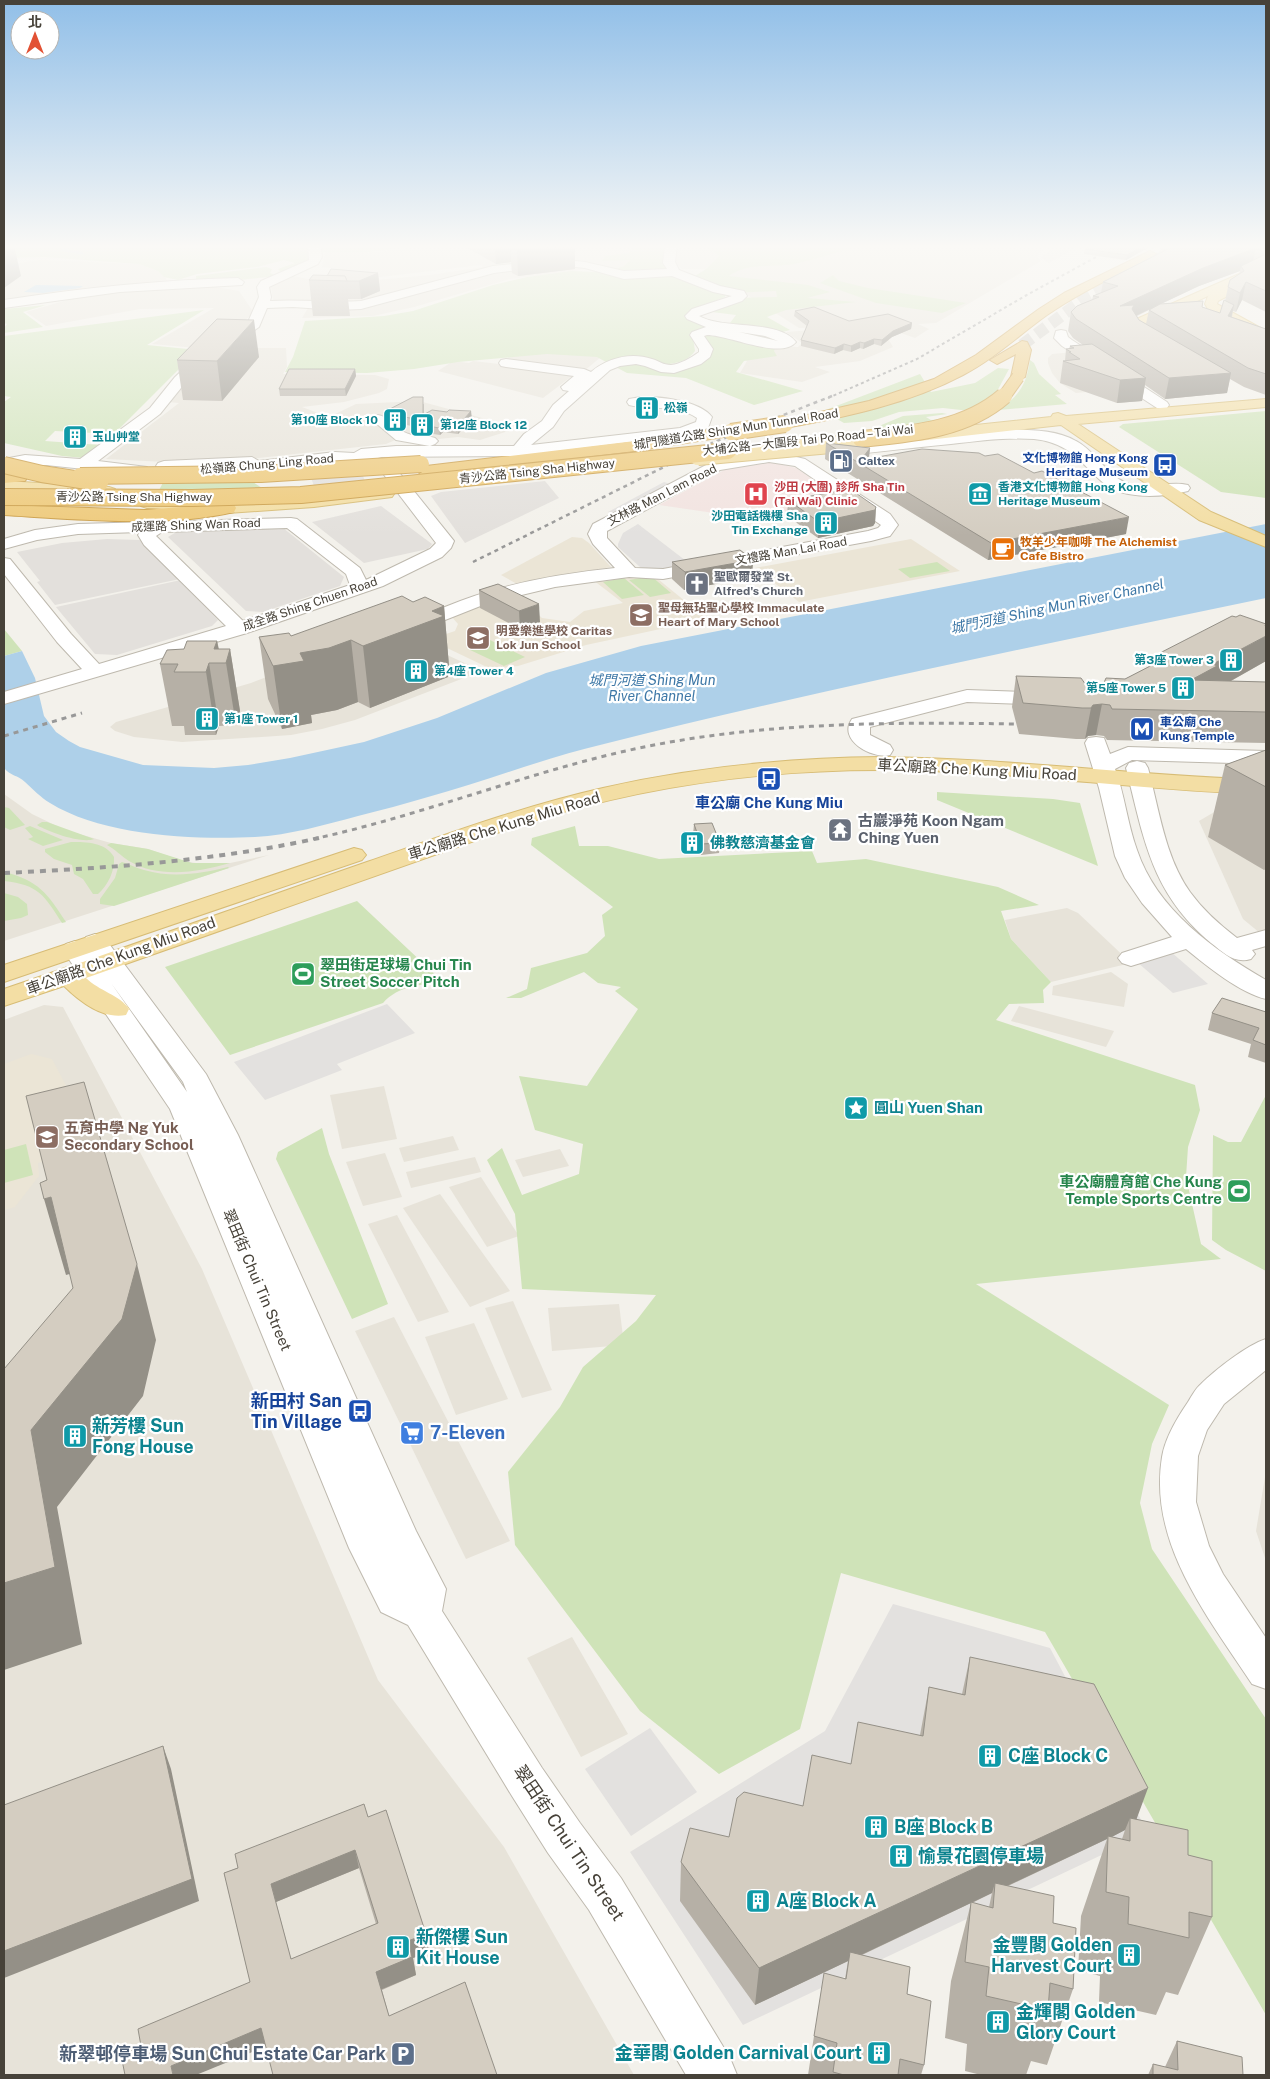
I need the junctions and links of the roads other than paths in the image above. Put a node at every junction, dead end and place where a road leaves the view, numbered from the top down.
1 (229, 342) edge
2 (702, 342) edge
3 (762, 342) edge
4 (788, 342) edge
5 (1005, 342) tunnel mouth
6 (1066, 342) edge
7 (1155, 342) edge
8 (1022, 345) joint
9 (1168, 349) edge
10 (506, 363) dead end
11 (965, 374) junction
12 (634, 402) dead end
13 (1266, 402) edge
14 (1162, 407) junction
15 (1069, 417) junction
16 (378, 419) dead end
17 (672, 439) junction
18 (458, 449) junction
19 (412, 451) junction
20 (518, 451) junction
21 (477, 452) junction
22 (4, 456) edge
23 (335, 457) junction
24 (770, 458) joint
25 (805, 458) junction
26 (383, 463) junction
27 (4, 464) edge
28 (82, 465) junction
29 (164, 466) dead end
30 (4, 478) edge
31 (4, 486) edge
32 (403, 488) junction
33 (1174, 489) junction
34 (4, 496) edge
35 (314, 502) junction
36 (228, 508) junction
37 (4, 510) edge
38 (291, 523) junction
39 (1229, 523) junction
40 (159, 526) junction
41 (1266, 532) edge
42 (1266, 542) edge
43 (4, 544) edge
44 (4, 564) edge
45 (629, 572) junction
46 (356, 580) junction
47 (418, 625) edge
48 (240, 629) junction
49 (95, 671) junction
50 (4, 698) edge
51 (1068, 700) edge
52 (1096, 743) dead end
53 (882, 750) junction
54 (1266, 757) edge
55 (1106, 772) junction
56 (1266, 773) edge
57 (1138, 774) junction
58 (1266, 787) edge
59 (1266, 938) edge
60 (1191, 939) junction
61 (1232, 947) junction
62 (1131, 958) dead end
63 (89, 959) junction
64 (1266, 972) edge
65 (4, 974) edge
66 (1266, 992) edge
67 (4, 998) edge
68 (116, 1009) joint
69 (1266, 1352) edge
70 (422, 1613) junction
71 (1266, 1671) edge
72 (713, 2075) edge

1 - 28 street
2 - 20 street
3 - 4 street
5 - 11 highway, 城門隧道公路 Shing Mun Tunnel Road
6 - 14 street
7 - 9 main road
8 - 11 highway, 城門隧道公路 Shing Mun Tunnel Road
8 - 34 highway, 青沙公路 Tsing Sha Highway, bridge
10 - 21 street
11 - 17 highway, 城門隧道公路 Shing Mun Tunnel Road, bridge
11 - 27 highway, 城門隧道公路 Shing Mun Tunnel Road, bridge
12 - 20 street
13 - 14 main road
13 - 14 main road
14 - 15 main road
14 - 15 main road
15 - 32 main road, 大埔公路－大圍段 Tai Po Road – Tai Wai, bridge
15 - 32 main road, 大埔公路－大圍段 Tai Po Road – Tai Wai, bridge
15 - 33 main road
16 - 18 street
17 - 22 highway, 城門隧道公路 Shing Mun Tunnel Road, bridge
17 - 30 highway, 青沙公路 Tsing Sha Highway, bridge
18 - 19 street
18 - 21 street
18 - 29 street
19 - 23 street
19 - 26 street
20 - 21 street
23 - 26 street, 松嶺路 Chung Ling Road
23 - 28 street, 松嶺路 Chung Ling Road
24 - 25 street, 文禮路 Man Lai Road
24 - 45 street, 文林路 Man Lam Road
25 - 33 street
25 - 45 street, 文禮路 Man Lai Road
26 - 32 street
27 - 28 street, 松嶺路 Chung Ling Road
31 - 32 main road, 大埔公路－大圍段 Tai Po Road – Tai Wai
32 - 35 main road, 大埔公路－大圍段 Tai Po Road – Tai Wai
32 - 46 street, 成全路 Shing Chuen Road
33 - 39 main road
34 - 36 main road, 大埔公路－大圍段 Tai Po Road – Tai Wai
35 - 36 main road, 大埔公路－大圍段 Tai Po Road – Tai Wai
35 - 38 street
36 - 37 highway
38 - 40 street, 成運路 Shing Wan Road
38 - 46 street
39 - 41 main road
39 - 42 main road
40 - 43 street, 成運路 Shing Wan Road
40 - 48 street
44 - 49 street
45 - 47 street, 文禮路 Man Lai Road
46 - 48 street, 成全路 Shing Chuen Road
48 - 49 street, 成全路 Shing Chuen Road
49 - 50 street, 成全路 Shing Chuen Road
51 - 53 street
52 - 55 street
53 - 55 main road, 車公廟路 Che Kung Miu Road
53 - 63 main road, 車公廟路 Che Kung Miu Road
54 - 55 street
55 - 57 main road, 車公廟路 Che Kung Miu Road
55 - 60 street
55 - 63 main road, 車公廟路 Che Kung Miu Road
56 - 57 main road, 車公廟路 Che Kung Miu Road
57 - 58 main road, 車公廟路 Che Kung Miu Road
57 - 61 street
59 - 61 street
60 - 62 street
60 - 66 street
61 - 64 street
63 - 65 main road, 車公廟路 Che Kung Miu Road
63 - 67 main road, 車公廟路 Che Kung Miu Road
63 - 68 main road
63 - 70 street, 翠田街 Chui Tin Street
68 - 70 street, 翠田街 Chui Tin Street
69 - 71 street
70 - 72 street, 翠田街 Chui Tin Street

